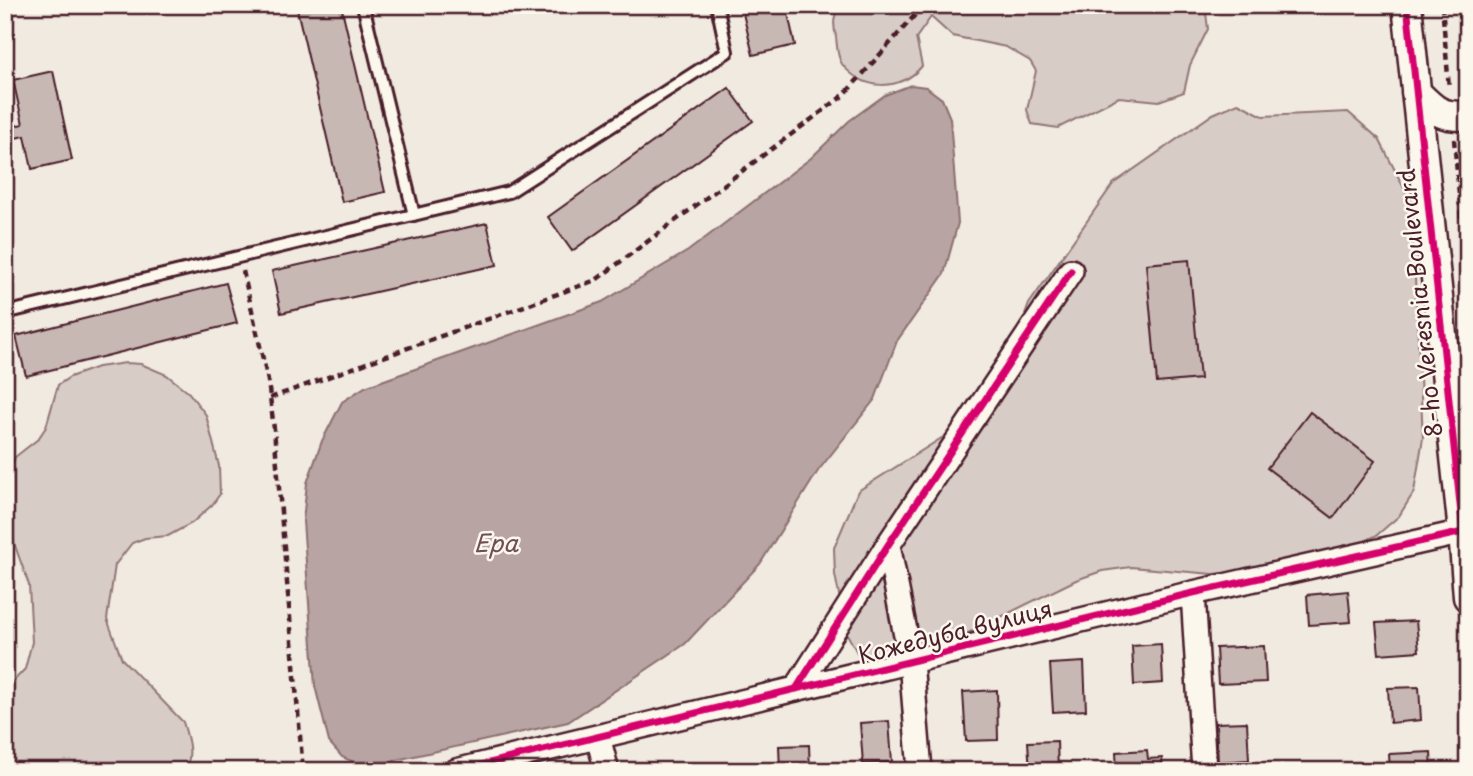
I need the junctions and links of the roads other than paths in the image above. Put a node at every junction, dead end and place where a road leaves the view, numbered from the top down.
1 (363, 5) edge
2 (716, 5) edge
3 (1407, 5) edge
4 (1416, 92) junction
5 (1460, 116) edge
6 (414, 215) junction
7 (1071, 271) dead end
8 (5, 313) edge
9 (1463, 532) junction
10 (888, 545) junction
11 (1193, 593) junction
12 (1468, 597) edge
13 (911, 661) junction
14 (796, 689) junction
15 (598, 737) junction
16 (456, 771) edge
17 (607, 771) edge
18 (920, 771) edge
19 (1204, 771) edge

1 - 6 lane
2 - 6 lane
3 - 4 street, 8-ho Veresnia Boulevard
4 - 5 street
4 - 9 street, 8-ho Veresnia Boulevard
6 - 8 lane
7 - 10 street
9 - 11 street, Кожедуба вулиця
9 - 12 street, 8-ho Veresnia Boulevard
10 - 13 street
10 - 14 street
11 - 13 street, Кожедуба вулиця
11 - 19 street
13 - 14 street, Кожедуба вулиця
13 - 18 street
14 - 15 street, Кожедуба вулиця
15 - 16 street, Кожедуба вулиця
15 - 17 street

